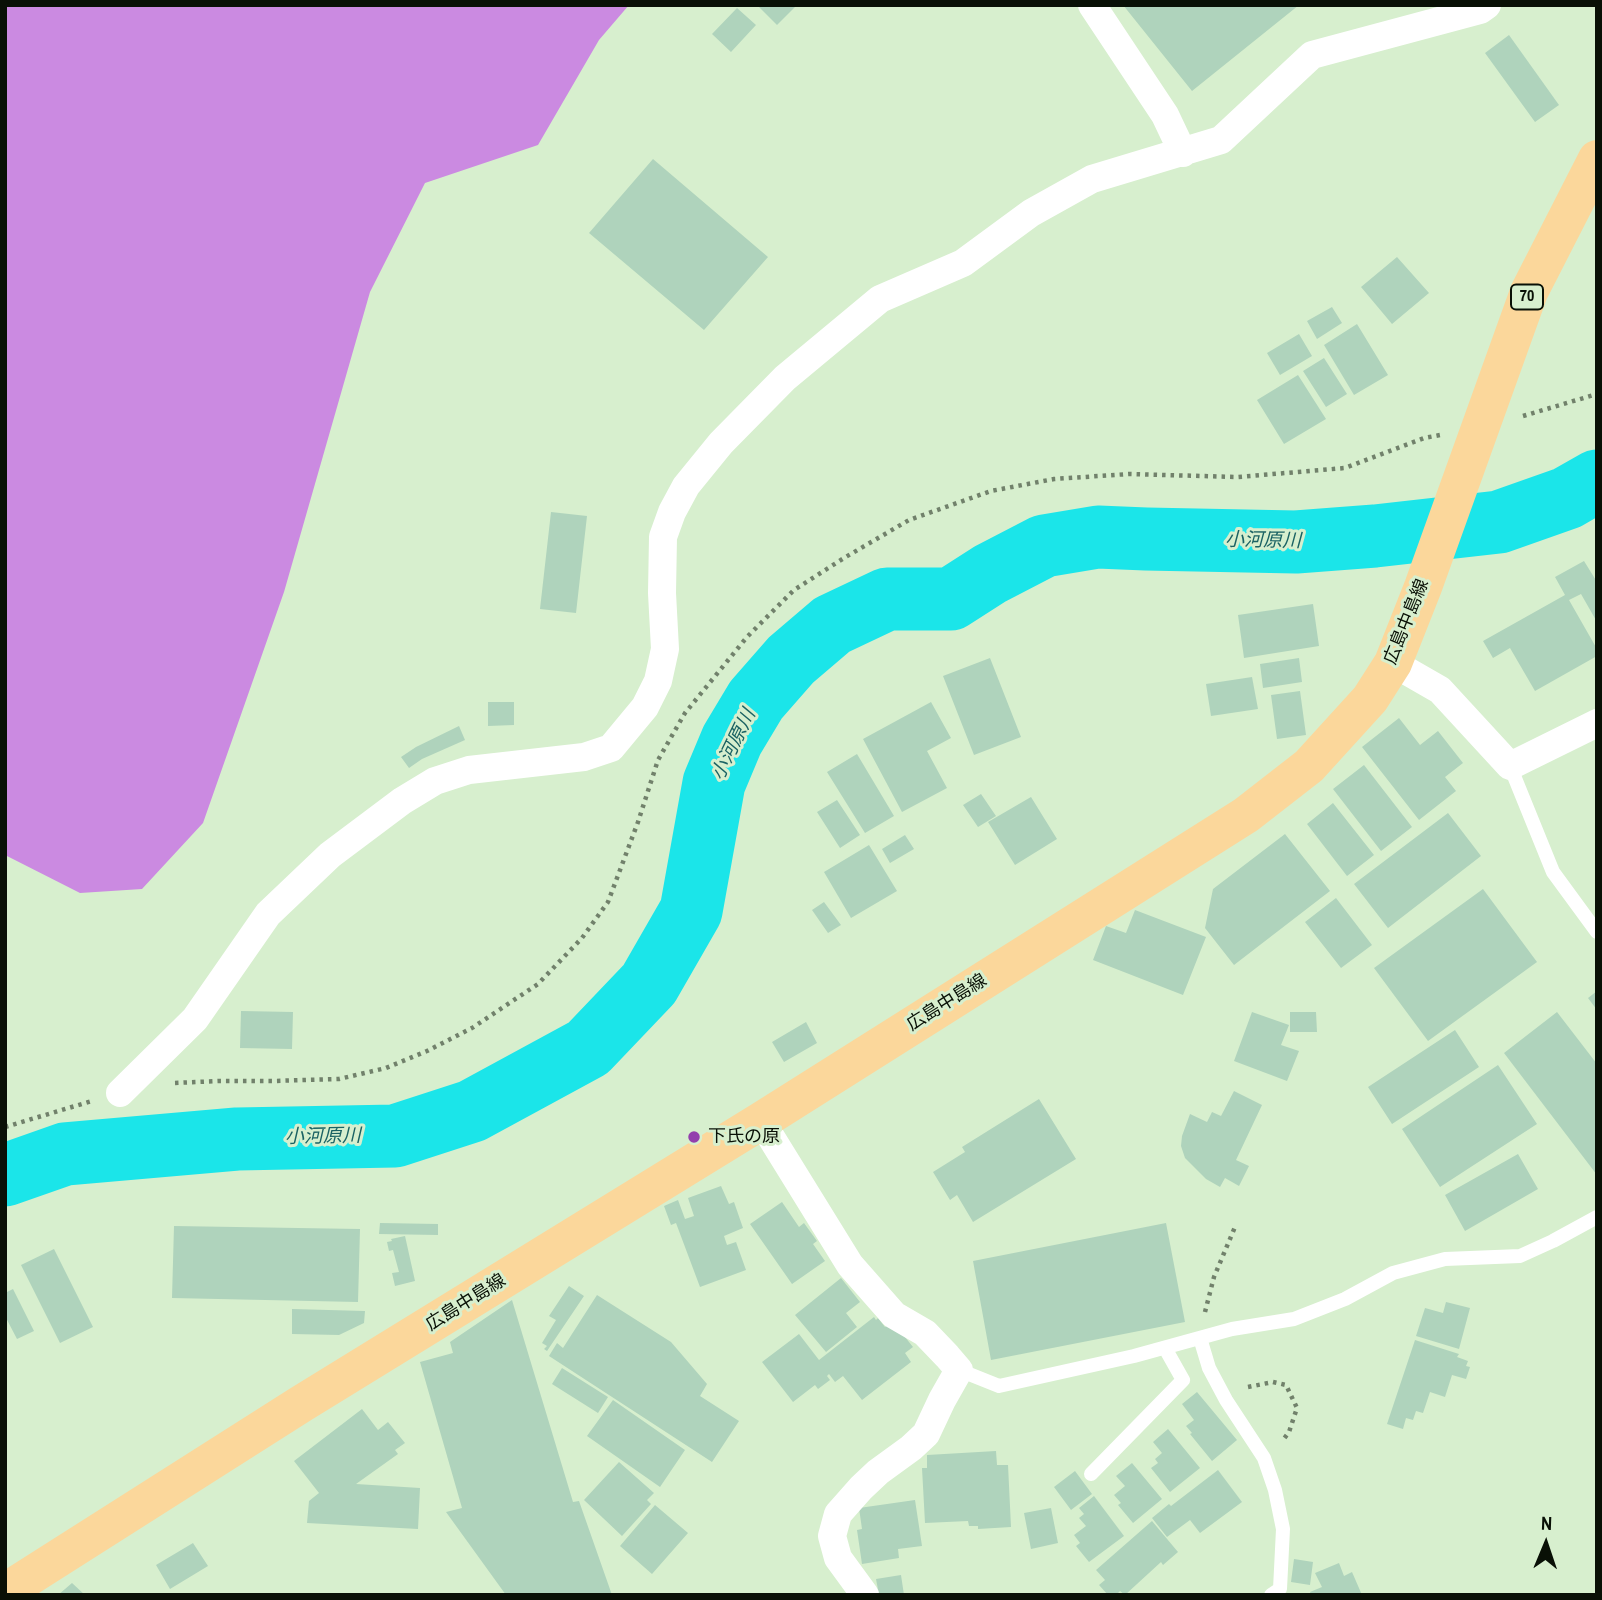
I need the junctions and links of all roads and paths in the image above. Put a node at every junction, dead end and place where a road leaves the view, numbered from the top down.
1 (1093, 5) edge
2 (1487, 5) edge
3 (1183, 153) junction
4 (1597, 159) edge
5 (1597, 394) edge
6 (1478, 433) junction
7 (1393, 663) junction
8 (1597, 723) edge
9 (1510, 765) junction
10 (1597, 932) edge
11 (120, 1093) junction
12 (761, 1121) junction
13 (5, 1126) edge
14 (1597, 1217) edge
15 (1235, 1227) dead end
16 (1200, 1338) junction
17 (1165, 1348) junction
18 (959, 1370) junction
19 (1226, 1400) junction
20 (1266, 1465) junction
21 (1091, 1474) dead end
22 (5, 1592) edge
23 (865, 1595) edge
24 (1270, 1595) edge

1 - 3 street
2 - 3 street
3 - 11 street
4 - 6 main road, 広島中島線 / 70
5 - 6 path
6 - 7 main road, 広島中島線 / 70
6 - 11 path
7 - 9 street
7 - 12 main road, 広島中島線 / 70
8 - 9 street
9 - 10 lane
11 - 13 path
12 - 18 street
12 - 22 main road, 広島中島線 / 70
14 - 16 lane
15 - 16 path
16 - 17 lane
16 - 19 lane
17 - 18 lane
17 - 21 lane
18 - 23 street
19 - 20 lane
19 - 20 path
20 - 24 lane

